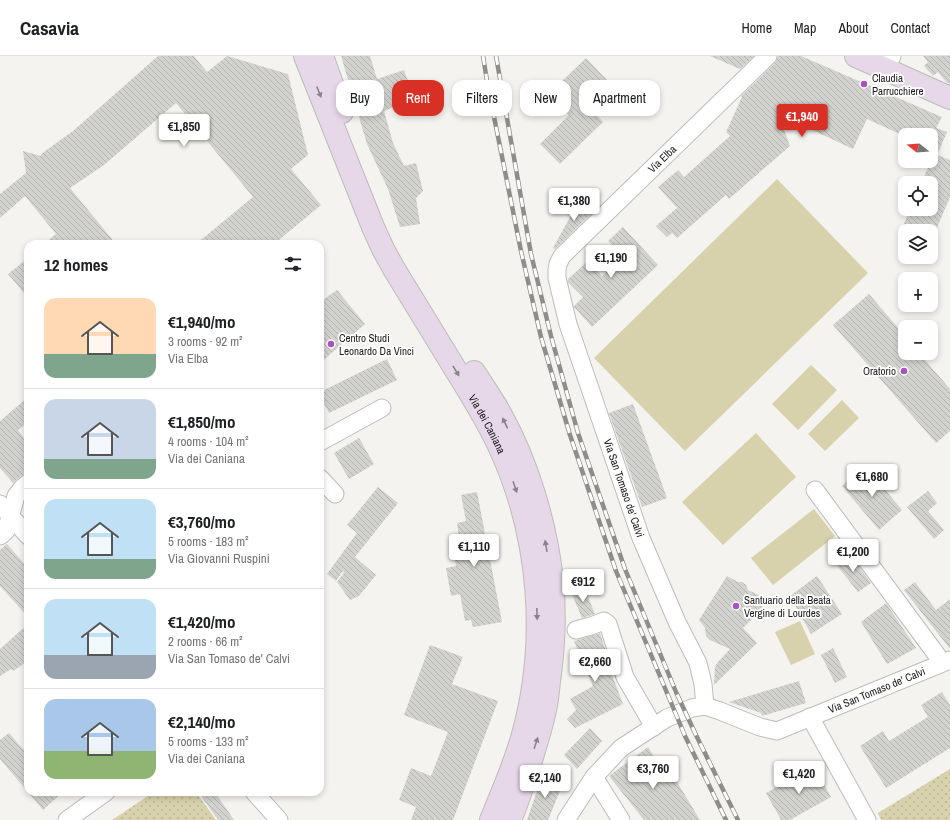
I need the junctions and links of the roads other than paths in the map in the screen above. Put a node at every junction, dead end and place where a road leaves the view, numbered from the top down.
1 (305, 56) edge
2 (322, 56) edge
3 (768, 56) edge
4 (856, 56) edge
5 (886, 62) edge
6 (950, 98) edge
7 (558, 264) joint
8 (382, 408) dead end
9 (324, 440) edge
10 (324, 482) edge
11 (24, 486) edge
12 (815, 490) dead end
13 (335, 494) dead end
14 (5, 509) edge
15 (24, 531) edge
16 (0, 536) edge
17 (576, 630) dead end
18 (946, 661) edge
19 (705, 706) junction
20 (810, 717) junction
21 (654, 727) junction
22 (594, 777) junction
23 (100, 796) edge
24 (258, 796) edge
25 (67, 820) edge
26 (279, 820) edge
27 (491, 820) edge
28 (510, 820) edge
29 (566, 820) edge
30 (621, 820) edge
31 (867, 820) edge

1 -> 27 main road, Via dei Caniana
28 -> 2 main road, Via dei Caniana
3 - 7 street, Via Elba
4 - 5 main road
5 - 6 main road
7 - 19 street, Via San Tomaso de' Calvi
8 - 9 street
10 - 13 street
11 - 14 street
12 - 18 street, Via San Tomaso de' Calvi
14 - 15 street
14 - 16 street
17 - 21 street
18 - 20 street, Via San Tomaso de' Calvi
19 - 20 street, Via San Tomaso de' Calvi
19 - 21 street
20 - 31 street
21 - 22 street
22 - 29 street
22 - 30 street
23 - 25 street
24 - 26 street

